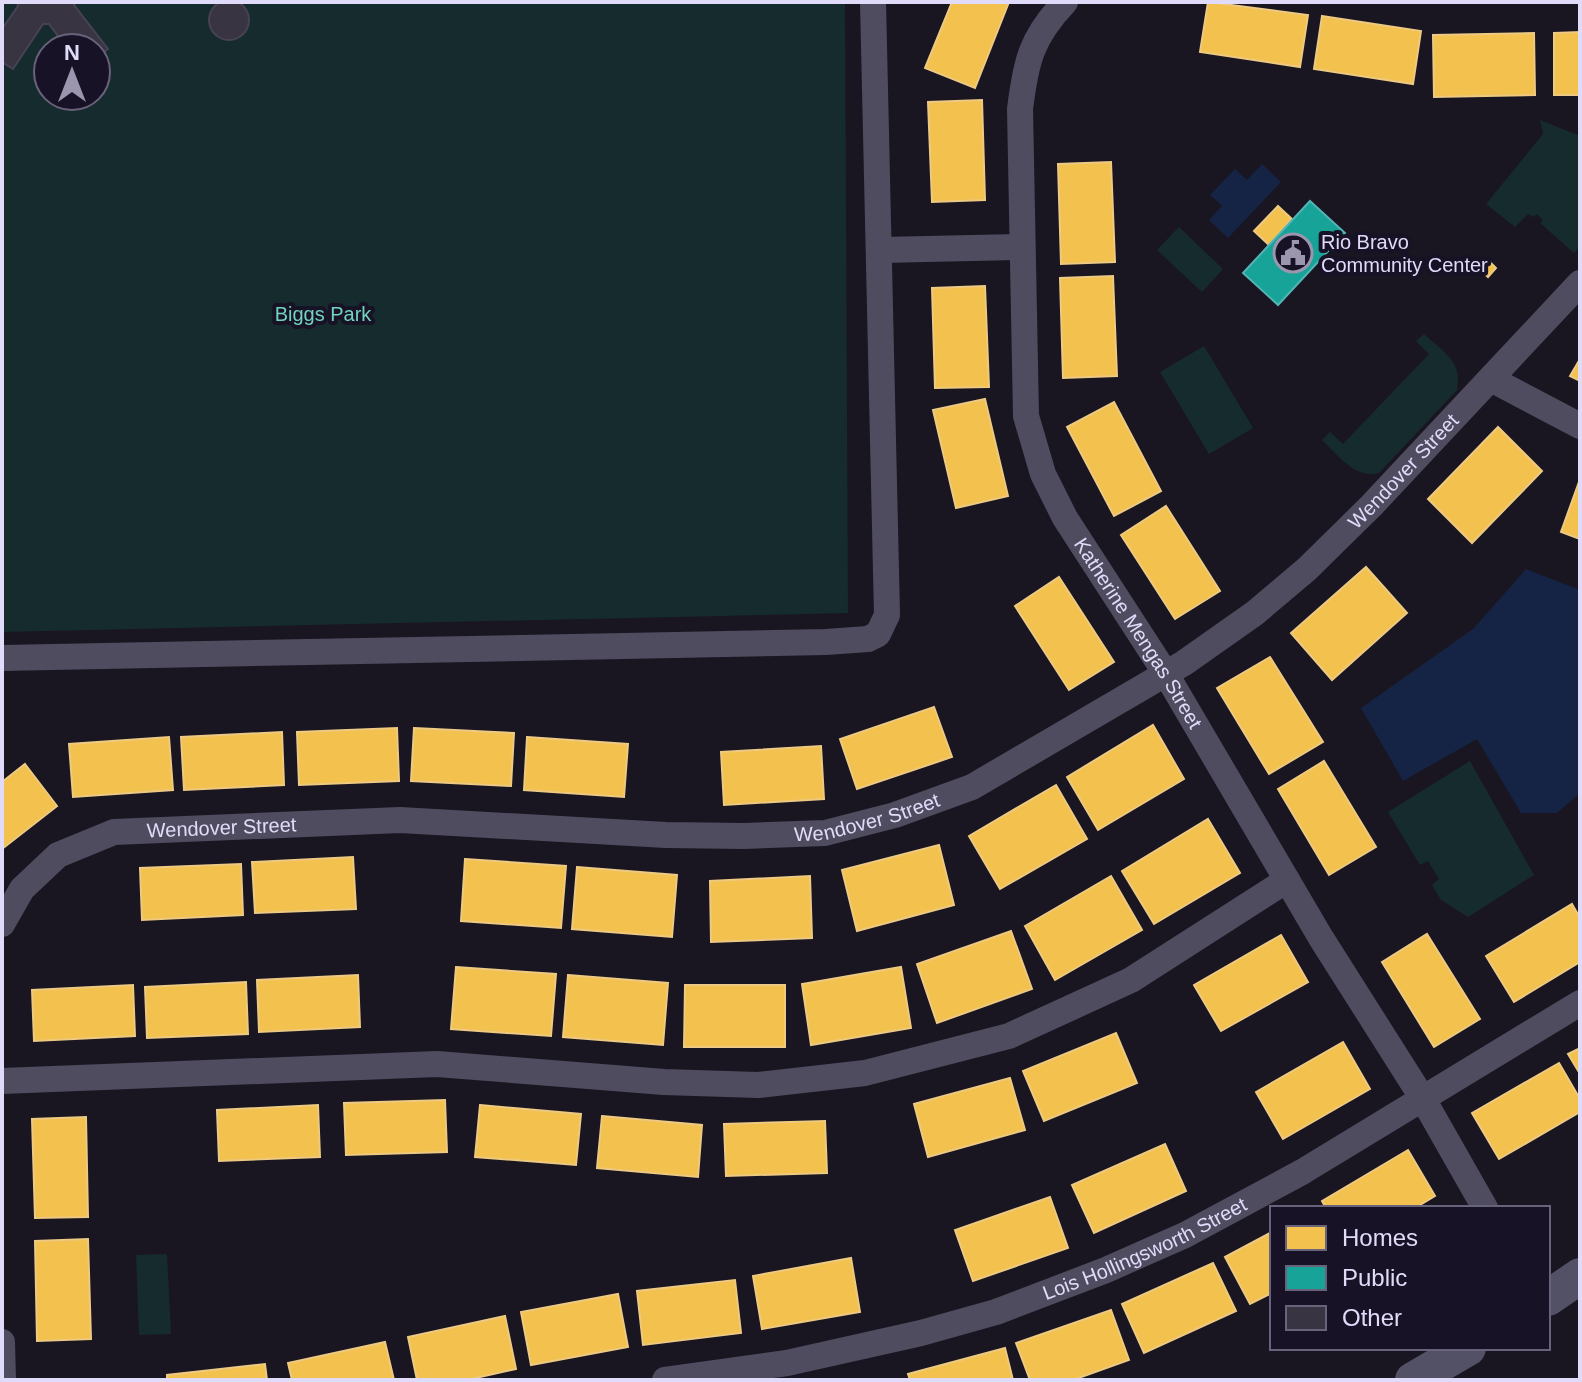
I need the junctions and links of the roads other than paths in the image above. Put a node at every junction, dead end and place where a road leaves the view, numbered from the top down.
1 (873, 2) edge
2 (1065, 2) edge
3 (1021, 247) junction
4 (880, 250) junction
5 (1580, 283) edge
6 (1491, 379) junction
7 (1580, 426) edge
8 (2, 658) edge
9 (1166, 674) junction
10 (1287, 880) junction
11 (2, 924) edge
12 (1580, 1003) edge
13 (2, 1081) edge
14 (1423, 1099) junction
15 (1484, 1206) edge
16 (1580, 1276) edge
17 (1550, 1297) edge
18 (2, 1342) edge
19 (1465, 1350) edge
20 (3, 1380) edge
21 (665, 1380) edge
22 (1413, 1380) edge

1 - 4 street
2 - 3 street, Katherine Mengas Street
3 - 4 street
3 - 9 street, Katherine Mengas Street
4 - 8 street
5 - 6 street, Wendover Street
6 - 7 street
6 - 9 street, Wendover Street
9 - 10 street, Katherine Mengas Street
9 - 11 street, Wendover Street
10 - 13 street
10 - 14 street, Katherine Mengas Street
12 - 14 street, Lois Hollingsworth Street
14 - 15 street, Katherine Mengas Street
14 - 21 street, Lois Hollingsworth Street
16 - 17 street
18 - 20 street
19 - 22 street

